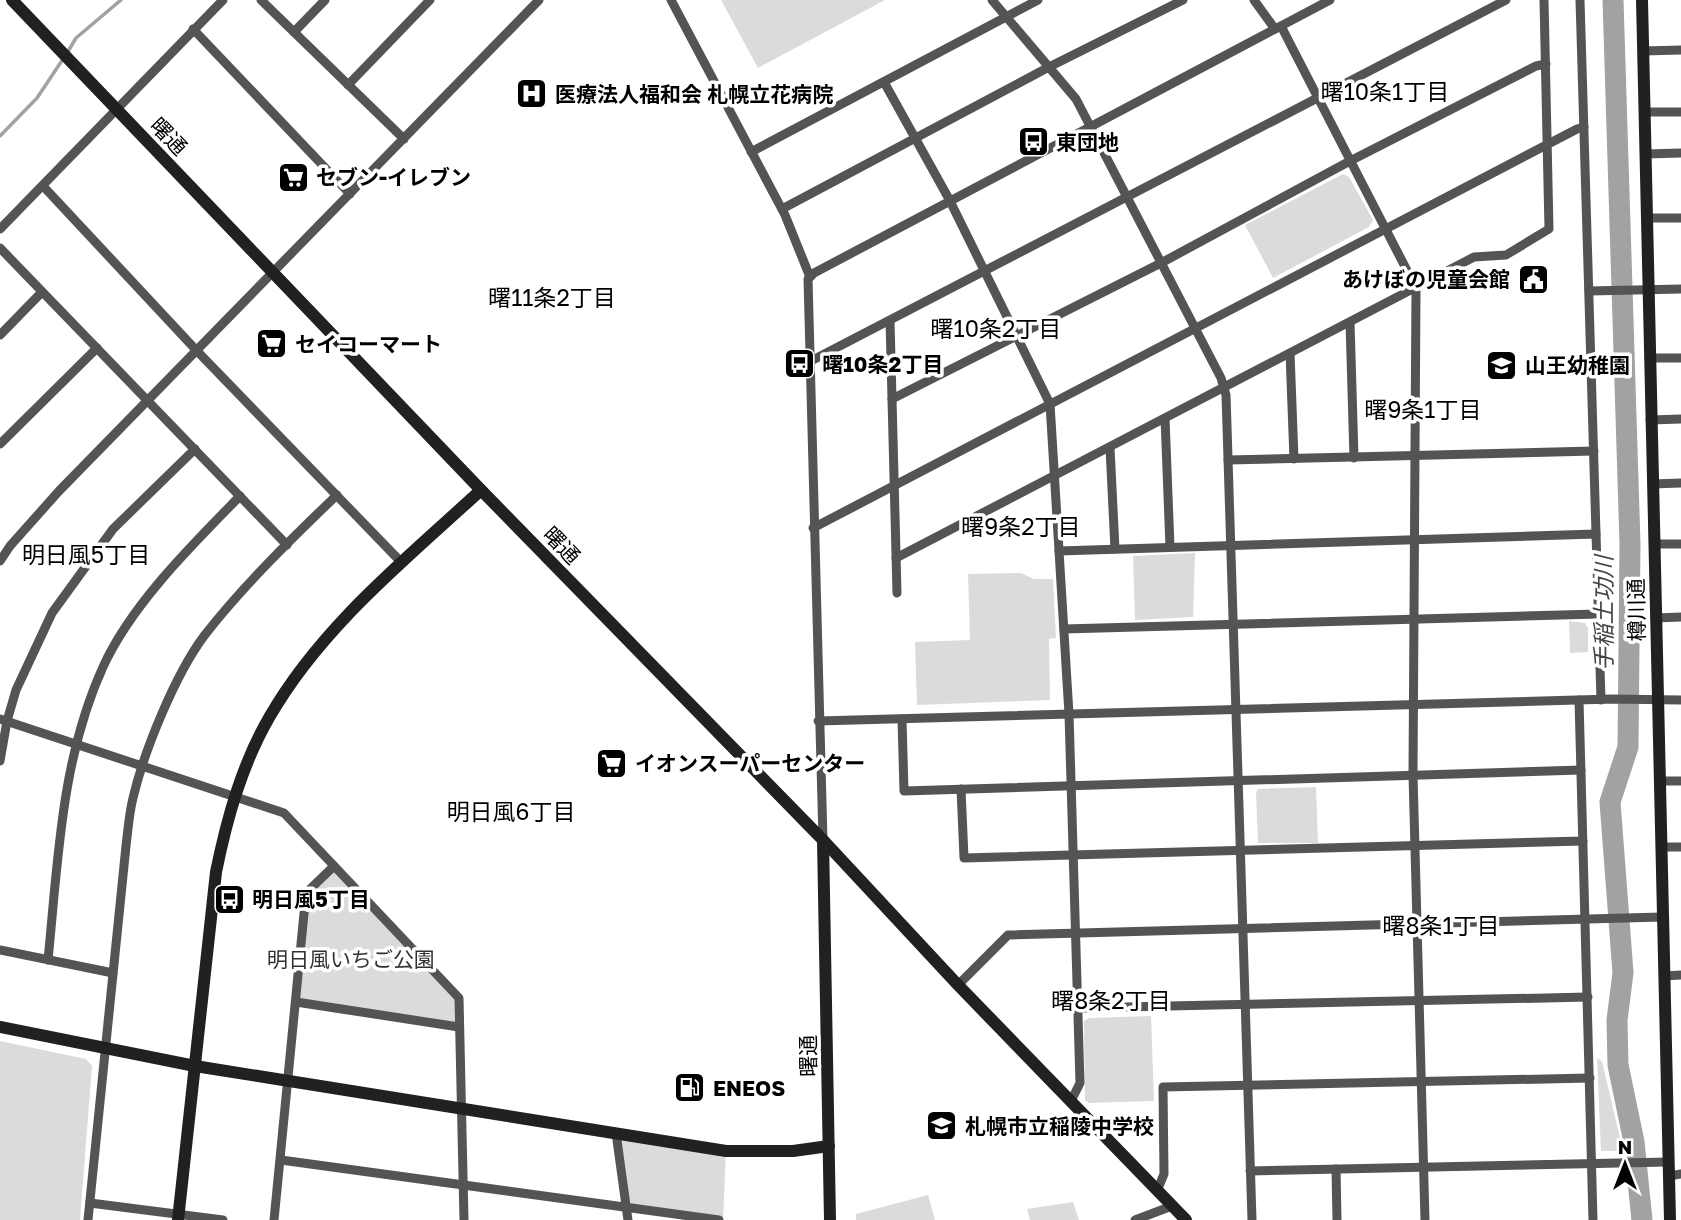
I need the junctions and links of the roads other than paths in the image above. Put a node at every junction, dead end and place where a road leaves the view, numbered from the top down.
1 (12, 0) edge
2 (223, 0) edge
3 (261, 0) edge
4 (325, 0) edge
5 (430, 0) edge
6 (539, 0) edge
7 (671, 0) edge
8 (992, 0) edge
9 (1038, 0) edge
10 (1183, 0) edge
11 (1254, 0) edge
12 (1330, 0) edge
13 (1506, 0) edge
14 (1544, 0) edge
15 (1580, 0) edge
16 (1643, 0) edge
17 (1006, 17) junction
18 (1278, 27) junction
19 (192, 29) junction
20 (294, 32) junction
21 (1681, 50) edge
22 (1643, 51) junction
23 (1546, 64) junction
24 (1049, 67) junction
25 (884, 82) junction
26 (348, 85) junction
27 (1317, 97) junction
28 (115, 109) junction
29 (1645, 112) junction
30 (1681, 112) edge
31 (1090, 125) junction
32 (1584, 127) junction
33 (915, 138) junction
34 (404, 139) junction
35 (1549, 143) junction
36 (751, 152) junction
37 (1681, 153) edge
38 (1646, 154) junction
39 (1350, 161) junction
40 (43, 186) junction
41 (350, 194) junction
42 (1127, 198) junction
43 (949, 199) junction
44 (782, 209) junction
45 (1648, 218) junction
46 (1681, 218) edge
47 (1385, 228) junction
48 (0, 229) edge
49 (0, 248) edge
50 (1161, 263) junction
51 (985, 272) junction
52 (273, 273) junction
53 (810, 277) junction
54 (1416, 288) junction
55 (1681, 289) edge
56 (1641, 290) junction
57 (1589, 291) junction
58 (42, 292) junction
59 (890, 321) junction
60 (1350, 322) junction
61 (1195, 329) junction
62 (0, 335) edge
63 (1017, 336) junction
64 (97, 348) junction
65 (197, 351) junction
66 (1290, 354) junction
67 (1649, 358) junction
68 (1681, 358) edge
69 (809, 362) junction
70 (1224, 388) junction
71 (892, 399) junction
72 (148, 400) junction
73 (1050, 404) junction
74 (1166, 418) junction
75 (1681, 419) edge
76 (1650, 420) junction
77 (0, 444) edge
78 (1111, 448) junction
79 (195, 449) junction
80 (1594, 451) junction
81 (1415, 456) junction
82 (1354, 458) junction
83 (1294, 459) junction
84 (1228, 460) junction
85 (1055, 475) junction
86 (1652, 484) junction
87 (1681, 484) edge
88 (894, 485) junction
89 (481, 489) junction
90 (337, 495) junction
91 (240, 496) junction
92 (814, 527) junction
93 (1596, 534) junction
94 (1414, 539) junction
95 (1654, 544) junction
96 (1681, 544) edge
97 (287, 545) junction
98 (1231, 546) junction
99 (1170, 547) junction
100 (1115, 549) junction
101 (1059, 551) junction
102 (896, 558) junction
103 (0, 561) edge
104 (402, 563) junction
105 (897, 593) dead end
106 (1598, 614) junction
107 (1681, 617) edge
108 (1655, 618) junction
109 (1413, 620) junction
110 (1233, 625) junction
111 (1064, 628) junction
112 (1681, 699) edge
113 (1579, 700) junction
114 (1601, 700) junction
115 (1657, 700) junction
116 (1413, 705) junction
117 (1236, 710) junction
118 (1069, 714) junction
119 (902, 719) junction
120 (3, 720) edge
121 (818, 721) junction
122 (75, 744) junction
123 (0, 761) edge
124 (143, 766) junction
125 (1581, 770) junction
126 (1413, 775) junction
127 (1238, 780) junction
128 (1659, 781) junction
129 (1681, 781) edge
130 (1070, 786) junction
131 (961, 789) junction
132 (234, 797) junction
133 (822, 840) junction
134 (1583, 841) junction
135 (1415, 846) junction
136 (1661, 847) junction
137 (1681, 847) edge
138 (1240, 852) junction
139 (1073, 856) junction
140 (334, 866) junction
141 (1662, 917) junction
142 (1586, 918) junction
143 (1416, 924) junction
144 (1242, 929) junction
145 (1075, 933) junction
146 (0, 950) edge
147 (48, 960) junction
148 (113, 973) junction
149 (1681, 975) edge
150 (1664, 976) junction
151 (958, 985) junction
152 (1588, 997) junction
153 (1419, 1001) junction
154 (296, 1002) junction
155 (1245, 1006) junction
156 (1078, 1008) junction
157 (0, 1027) edge
158 (459, 1027) junction
159 (106, 1049) junction
160 (195, 1066) junction
161 (1590, 1078) junction
162 (288, 1081) junction
163 (1420, 1081) junction
164 (1247, 1084) junction
165 (1071, 1101) junction
166 (461, 1109) junction
167 (616, 1133) junction
168 (828, 1146) junction
169 (281, 1160) junction
170 (1668, 1162) junction
171 (1593, 1163) junction
172 (1424, 1167) junction
173 (1336, 1169) junction
174 (1250, 1171) junction
175 (1675, 1175) edge
176 (463, 1184) junction
177 (1157, 1191) junction
178 (90, 1203) junction
179 (626, 1206) junction
180 (1172, 1206) junction
181 (178, 1217) edge
182 (88, 1220) edge
183 (223, 1220) edge
184 (274, 1220) edge
185 (464, 1220) edge
186 (628, 1220) edge
187 (719, 1220) edge
188 (830, 1220) edge
189 (1135, 1220) edge
190 (1186, 1220) edge
191 (1252, 1220) edge
192 (1338, 1220) edge
193 (1425, 1220) edge
194 (1593, 1220) edge
195 (1670, 1220) edge

1 - 28 street, 曙通
2 - 19 street
3 - 20 street
4 - 20 street
5 - 26 street
6 - 34 street
7 - 36 street
8 - 17 street
9 - 17 street
10 - 24 street
11 - 18 street
12 - 18 street
13 - 27 street
14 - 23 street
15 - 32 street
16 - 22 street, 樽川通
17 - 24 street
17 - 25 street
18 - 27 street
18 - 31 street
19 - 28 street
19 - 41 street
20 - 26 street
21 - 22 street
22 - 29 street, 樽川通
23 - 35 street
23 - 39 street
24 - 31 street
24 - 33 street
25 - 33 street
25 - 36 street
26 - 34 street
27 - 39 street
27 - 42 street
28 - 40 street
28 - 52 street, 曙通
29 - 30 street
29 - 38 street, 樽川通
31 - 42 street
31 - 43 street
32 - 35 street
32 - 57 street
33 - 43 street
33 - 44 street
34 - 41 street
35 - 47 street
35 - 54 street
36 - 44 street
37 - 38 street
38 - 45 street, 樽川通
39 - 47 street
39 - 50 street
40 - 48 street
40 - 65 street
41 - 52 street
42 - 50 street
42 - 51 street
43 - 51 street
43 - 53 street
44 - 53 street
45 - 46 street
45 - 56 street, 樽川通
47 - 54 street
47 - 61 street
49 - 58 street
50 - 61 street
50 - 63 street
51 - 59 street
51 - 63 street
52 - 65 street
52 - 89 street, 曙通
53 - 69 street
54 - 60 street
54 - 81 street
55 - 56 street
56 - 57 street
56 - 67 street, 樽川通
57 - 80 street
58 - 62 street
58 - 64 street
59 - 69 street
59 - 71 street
60 - 66 street
60 - 82 street
61 - 70 street
61 - 73 street
63 - 71 street
63 - 73 street
64 - 72 street
64 - 77 street
65 - 72 street
65 - 90 street
66 - 70 street
66 - 83 street
67 - 68 street
67 - 76 street, 樽川通
69 - 92 street
70 - 74 street
70 - 84 street
71 - 88 street
72 - 79 street
72 - 103 street
73 - 85 street
73 - 88 street
74 - 78 street
74 - 99 street
75 - 76 street
76 - 86 street, 樽川通
78 - 85 street
78 - 100 street
79 - 91 street
79 - 120 street
80 - 81 street
80 - 93 street
81 - 82 street
81 - 94 street
82 - 83 street
83 - 84 street
84 - 98 street
85 - 101 street
85 - 102 street
86 - 87 street
86 - 95 street, 樽川通
88 - 92 street
88 - 102 street
89 - 104 street
89 - 133 street, 曙通
90 - 97 street
90 - 104 street
91 - 97 street
91 - 122 street
92 - 121 street
93 - 94 street
93 - 106 street
94 - 98 street
94 - 109 street
95 - 96 street
95 - 108 street, 樽川通
97 - 124 street
98 - 99 street
98 - 110 street
99 - 100 street
100 - 101 street
101 - 111 street
102 - 105 street
104 - 132 street
106 - 109 street
106 - 114 street
107 - 108 street
108 - 115 street, 樽川通
109 - 110 street
109 - 116 street
110 - 111 street
110 - 117 street
111 - 118 street
112 - 115 street
113 - 114 street
113 - 116 street
113 - 125 street
114 - 115 street
115 - 128 street, 樽川通
116 - 117 street
116 - 126 street
117 - 118 street
117 - 127 street
118 - 119 street
118 - 130 street
119 - 121 street
119 - 131 street
120 - 122 street
120 - 123 street
121 - 133 street
122 - 124 street
122 - 147 street
124 - 132 street
124 - 148 street
125 - 126 street
125 - 134 street
126 - 127 street
126 - 135 street
127 - 130 street
127 - 138 street
128 - 129 street
128 - 136 street, 樽川通
130 - 131 street
130 - 139 street
131 - 139 street
132 - 140 street
132 - 160 street
133 - 151 street
133 - 168 street, 曙通
134 - 135 street
134 - 142 street
135 - 138 street
135 - 143 street
136 - 137 street
136 - 141 street, 樽川通
138 - 139 street
138 - 144 street
139 - 145 street
140 - 154 street
140 - 158 street
141 - 142 street
141 - 150 street, 樽川通
142 - 143 street
142 - 152 street
143 - 144 street
143 - 153 street
144 - 145 street
144 - 155 street
145 - 151 street
145 - 156 street
146 - 147 street
147 - 148 street
148 - 159 street
149 - 150 street
150 - 170 street, 樽川通
151 - 165 street
152 - 153 street
152 - 161 street
153 - 155 street
153 - 163 street
154 - 158 street
154 - 162 street
155 - 156 street
155 - 164 street
156 - 165 street
157 - 159 street
158 - 166 street
159 - 160 street
159 - 178 street
160 - 162 street
160 - 181 street
161 - 163 street
161 - 171 street
162 - 166 street
162 - 169 street
163 - 164 street
163 - 172 street
164 - 174 street
164 - 177 street
165 - 177 street
166 - 167 street
166 - 176 street
167 - 168 street
167 - 179 street
168 - 188 street, 曙通
169 - 176 street
169 - 184 street
170 - 171 street
170 - 175 street, 樽川通
171 - 172 street
171 - 194 street
172 - 173 street
172 - 193 street
173 - 174 street
173 - 192 street
174 - 191 street
175 - 195 street, 樽川通
176 - 179 street
176 - 185 street
177 - 180 street
178 - 181 street
178 - 182 street
179 - 186 street
179 - 187 street
180 - 189 street
180 - 190 street
181 - 183 street

